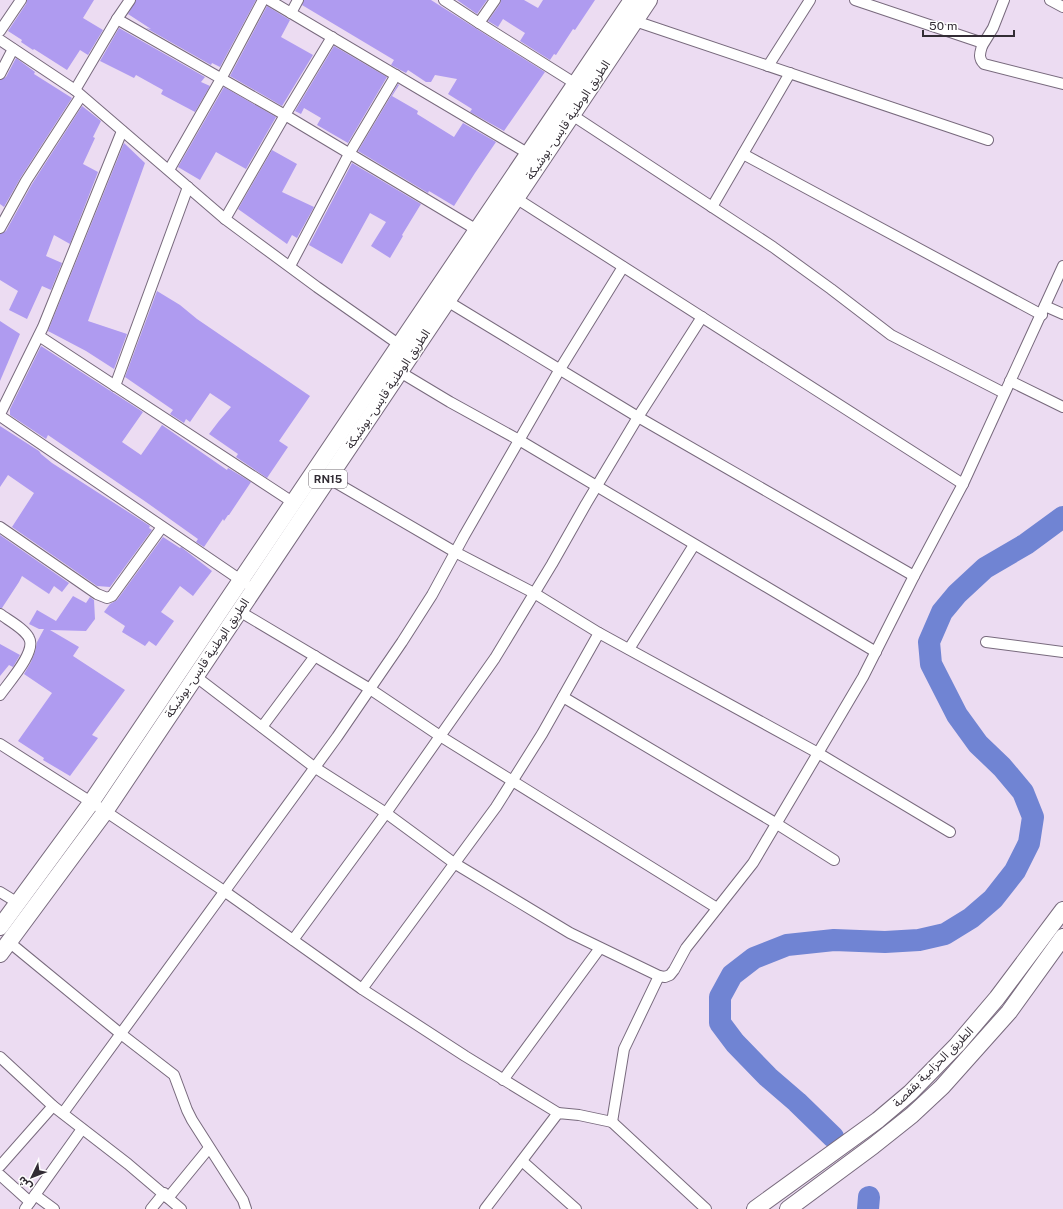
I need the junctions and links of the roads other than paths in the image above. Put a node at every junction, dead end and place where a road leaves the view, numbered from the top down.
1 (21, 0) edge
2 (130, 0) edge
3 (263, 0) edge
4 (269, 0) edge
5 (298, 0) edge
6 (444, 0) edge
7 (494, 0) edge
8 (632, 0) edge
9 (649, 0) edge
10 (810, 0) edge
11 (855, 0) edge
12 (1004, 0) edge
13 (1050, 0) edge
14 (870, 2) edge
15 (1063, 7) edge
16 (291, 13) junction
17 (117, 19) junction
18 (635, 21) junction
19 (479, 23) junction
20 (0, 31) edge
21 (332, 37) junction
22 (0, 40) edge
23 (982, 46) junction
24 (13, 49) junction
25 (768, 66) junction
26 (790, 73) junction
27 (0, 74) edge
28 (396, 75) junction
29 (221, 79) junction
30 (576, 84) junction
31 (1063, 84) edge
32 (78, 93) junction
33 (572, 114) junction
34 (285, 115) junction
35 (122, 131) junction
36 (988, 140) dead end
37 (349, 154) junction
38 (529, 154) junction
39 (743, 154) junction
40 (169, 170) junction
41 (188, 187) junction
42 (510, 195) junction
43 (712, 207) junction
44 (226, 219) junction
45 (0, 228) edge
46 (477, 230) junction
47 (290, 266) junction
48 (1063, 266) edge
49 (623, 267) junction
50 (447, 301) junction
51 (1044, 310) junction
52 (1063, 314) edge
53 (702, 317) junction
54 (39, 336) junction
55 (406, 349) junction
56 (560, 369) junction
57 (400, 372) junction
58 (1010, 381) junction
59 (115, 386) junction
60 (1004, 393) junction
61 (1063, 407) edge
62 (0, 415) edge
63 (638, 417) junction
64 (519, 440) junction
65 (328, 478) junction
66 (963, 484) junction
67 (596, 487) junction
68 (294, 504) junction
69 (0, 526) edge
70 (162, 527) junction
71 (694, 544) junction
72 (455, 552) junction
73 (914, 576) junction
74 (248, 585) junction
75 (534, 593) junction
76 (239, 611) junction
77 (0, 614) edge
78 (599, 633) junction
79 (986, 642) dead end
80 (629, 649) junction
81 (876, 652) junction
82 (1063, 652) edge
83 (315, 656) junction
84 (195, 676) junction
85 (370, 689) junction
86 (0, 695) edge
87 (563, 697) junction
88 (262, 728) junction
89 (440, 736) junction
90 (0, 744) edge
91 (818, 753) junction
92 (314, 767) junction
93 (513, 782) junction
94 (91, 803) junction
95 (105, 811) junction
96 (386, 814) junction
97 (777, 824) junction
98 (950, 832) dead end
99 (834, 860) dead end
100 (454, 863) junction
101 (224, 891) junction
102 (0, 892) edge
103 (18, 903) junction
104 (717, 908) junction
105 (1063, 910) edge
106 (0, 927) edge
107 (1063, 937) edge
108 (293, 940) junction
109 (4, 948) edge
110 (600, 948) junction
111 (659, 976) junction
112 (362, 989) junction
113 (121, 1034) junction
114 (0, 1058) edge
115 (503, 1080) junction
116 (53, 1106) junction
117 (63, 1113) junction
118 (558, 1113) junction
119 (612, 1122) junction
120 (82, 1129) junction
121 (209, 1148) junction
122 (522, 1161) junction
123 (0, 1166) edge
124 (0, 1175) edge
125 (166, 1196) junction
126 (30, 1202) edge
127 (54, 1209) edge
128 (152, 1209) edge
129 (181, 1209) edge
130 (246, 1209) edge
131 (485, 1209) edge
132 (576, 1209) edge
133 (706, 1209) edge
134 (755, 1209) edge
135 (788, 1209) edge

1 - 20 street
2 - 17 street
3 - 29 street
4 - 16 street
5 - 16 street
6 - 19 street
7 - 19 street
8 - 30 main road, الطريق الوطنية قابس - بوشبكة / RN15
9 - 18 main road, الطريق الوطنية قابس - بوشبكة / RN15
10 - 25 street
11 - 14 street
12 - 23 street
13 - 15 street
14 - 23 street
16 - 21 street
17 - 29 street
17 - 32 street
18 - 25 street
18 - 33 main road, الطريق الوطنية قابس - بوشبكة / RN15
19 - 30 street
21 - 28 street
21 - 34 street
22 - 24 street
23 - 31 street
24 - 27 street
24 - 32 street
25 - 26 street
26 - 36 street
26 - 39 street
28 - 37 street
28 - 38 street
29 - 34 street
29 - 40 street
30 - 38 main road, الطريق الوطنية قابس - بوشبكة / RN15
32 - 35 street
32 - 45 street
33 - 42 main road, الطريق الوطنية قابس - بوشبكة / RN15
33 - 43 street
34 - 37 street
34 - 44 street
35 - 40 street
35 - 54 street
37 - 46 street
37 - 47 street
38 - 42 main road, الطريق الوطنية قابس - بوشبكة / RN15
39 - 43 street
39 - 51 street
40 - 41 street
41 - 44 street
41 - 59 street
42 - 46 main road, الطريق الوطنية قابس - بوشبكة / RN15
42 - 49 street
42 - 50 main road, الطريق الوطنية قابس - بوشبكة / RN15
43 - 60 street
44 - 47 street
46 - 55 main road, الطريق الوطنية قابس - بوشبكة / RN15
47 - 55 street
48 - 51 street
49 - 53 street
49 - 56 street
50 - 55 main road, الطريق الوطنية قابس - بوشبكة / RN15
50 - 56 street
51 - 52 street
51 - 58 street
53 - 63 street
53 - 66 street
54 - 59 street
54 - 62 street
55 - 57 main road, الطريق الوطنية قابس - بوشبكة / RN15
55 - 68 main road, الطريق الوطنية قابس - بوشبكة / RN15
56 - 63 street
56 - 64 street
57 - 64 street
57 - 65 main road, الطريق الوطنية قابس - بوشبكة / RN15
58 - 60 street
58 - 61 street
59 - 68 street
60 - 66 street
62 - 70 street
63 - 67 street
63 - 73 street
64 - 67 street
64 - 72 street
65 - 72 street
65 - 74 main road, الطريق الوطنية قابس - بوشبكة / RN15
66 - 73 street
67 - 71 street
67 - 75 street
68 - 74 main road, الطريق الوطنية قابس - بوشبكة / RN15
69 - 70 street
70 - 74 street
71 - 80 street
71 - 81 street
72 - 75 street
72 - 85 street
73 - 81 street
74 - 76 main road, الطريق الوطنية قابس - بوشبكة / RN15
74 - 94 main road, الطريق الوطنية قابس - بوشبكة / RN15
75 - 78 street
75 - 89 street
76 - 83 street
76 - 84 main road, الطريق الوطنية قابس - بوشبكة / RN15
77 - 86 street
78 - 80 street
78 - 87 street
79 - 82 street
80 - 91 street
81 - 91 street
83 - 85 street
83 - 88 street
84 - 88 street
84 - 95 main road, الطريق الوطنية قابس - بوشبكة / RN15
85 - 89 street
85 - 92 street
87 - 93 street
87 - 97 street
88 - 92 street
89 - 93 street
89 - 96 street
90 - 94 street
91 - 97 street
91 - 98 street
92 - 96 street
92 - 101 street
93 - 100 street
93 - 104 street
94 - 95 street
94 - 103 main road, الطريق الوطنية قابس - بوشبكة / RN15
95 - 101 street
95 - 109 main road, الطريق الوطنية قابس - بوشبكة / RN15
96 - 100 street
96 - 108 street
97 - 99 street
97 - 104 street
100 - 110 street
100 - 112 street
101 - 108 street
101 - 113 street
102 - 103 street
103 - 106 main road, الطريق الوطنية قابس - بوشبكة / RN15
104 - 111 street
105 - 134 main road, الطريق الحزامية بقفصة
107 - 135 main road, الطريق الحزامية بقفصة
108 - 112 street
109 - 113 street
110 - 111 street
110 - 115 street
111 - 119 street
112 - 115 street
113 - 117 street
113 - 121 street
114 - 116 street
115 - 118 street
116 - 117 street
116 - 123 street
117 - 120 street
118 - 119 street
118 - 122 street
119 - 133 street
120 - 125 street
120 - 126 street
121 - 125 street
121 - 130 street
122 - 131 street
122 - 132 street
124 - 126 street
125 - 128 street
125 - 129 street
126 - 127 street

